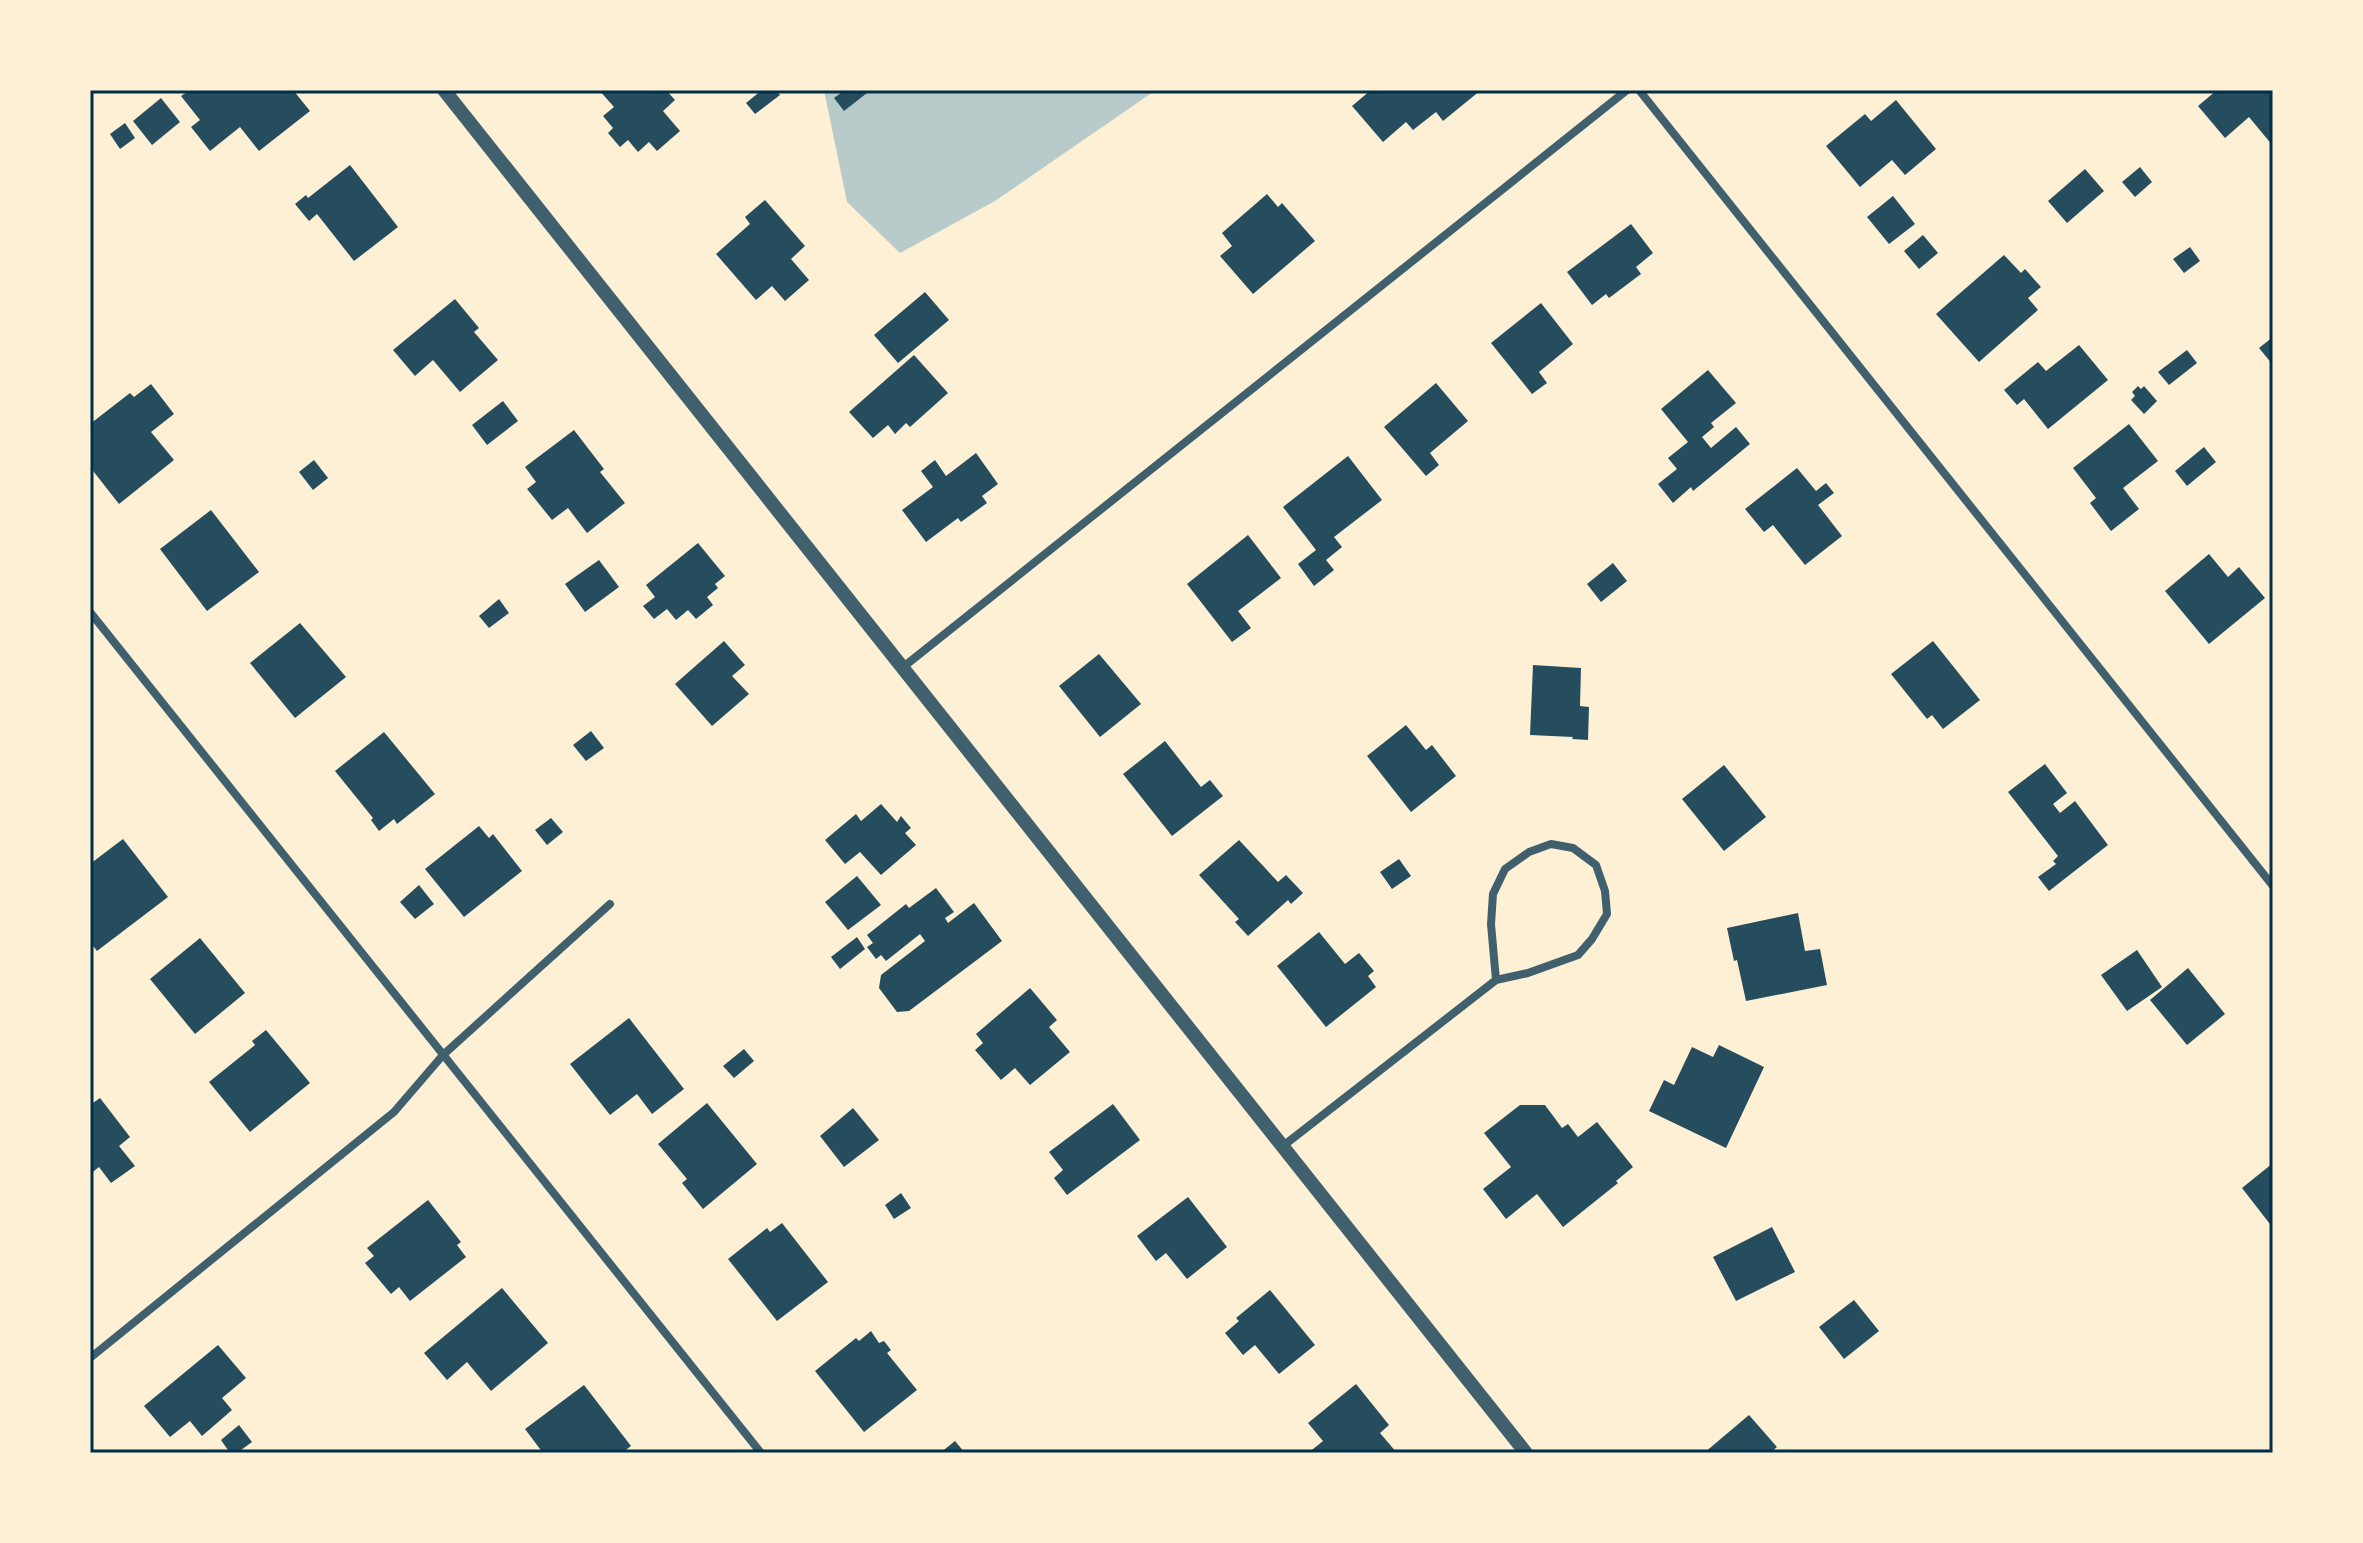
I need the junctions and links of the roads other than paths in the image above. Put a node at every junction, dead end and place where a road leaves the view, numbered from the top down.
1 (444, 90) edge
2 (1627, 90) edge
3 (1639, 90) edge
4 (90, 612) edge
5 (902, 668) junction
6 (2273, 886) edge
7 (610, 904) dead end
8 (1496, 980) junction
9 (443, 1055) junction
10 (1283, 1146) junction
11 (90, 1358) edge
12 (761, 1453) edge
13 (1526, 1453) edge

1 - 5 street
2 - 5 street
3 - 6 street
4 - 9 street
5 - 10 street
7 - 9 street
8 - 8 street
8 - 10 street
9 - 11 street
9 - 12 street
10 - 13 street

